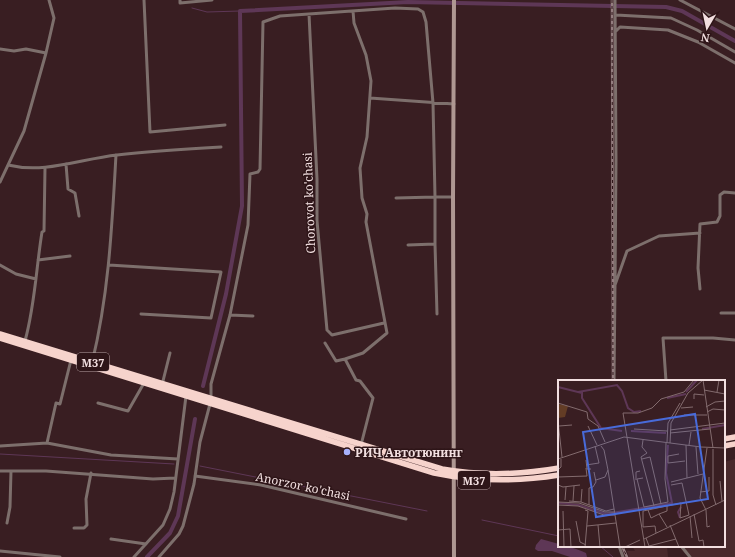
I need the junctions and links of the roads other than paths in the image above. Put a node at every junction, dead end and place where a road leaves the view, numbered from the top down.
1 (49, 0) edge
2 (144, 0) edge
3 (180, 0) edge
4 (212, 0) edge
5 (454, 0) edge
6 (615, 0) edge
7 (680, 0) edge
8 (353, 11) junction
9 (309, 14) junction
10 (616, 15) junction
11 (735, 29) edge
12 (616, 31) junction
13 (0, 49) edge
14 (735, 52) edge
15 (46, 53) junction
16 (735, 63) edge
17 (370, 98) junction
18 (433, 103) junction
19 (454, 104) junction
20 (224, 125) dead end
21 (221, 146) dead end
22 (116, 155) junction
23 (66, 164) junction
24 (8, 165) junction
25 (45, 168) junction
26 (0, 182) edge
27 (735, 193) edge
28 (435, 197) junction
29 (453, 197) junction
30 (396, 198) dead end
31 (79, 216) dead end
32 (700, 233) junction
33 (435, 244) junction
34 (408, 245) dead end
35 (70, 256) dead end
36 (38, 260) junction
37 (0, 265) edge
38 (109, 265) junction
39 (36, 279) junction
40 (614, 285) junction
41 (700, 289) dead end
42 (721, 313) dead end
43 (735, 313) edge
44 (141, 314) dead end
45 (438, 314) dead end
46 (230, 315) junction
47 (253, 316) dead end
48 (384, 323) junction
49 (0, 334) edge
50 (0, 338) edge
51 (735, 340) edge
52 (25, 341) junction
53 (325, 343) dead end
54 (170, 353) dead end
55 (345, 359) junction
56 (71, 360) junction
57 (92, 364) junction
58 (614, 380) edge
59 (666, 380) edge
60 (144, 383) junction
61 (162, 385) junction
62 (186, 394) junction
63 (211, 402) junction
64 (98, 403) dead end
65 (735, 437) edge
66 (725, 439) edge
67 (47, 443) junction
68 (735, 444) edge
69 (361, 445) junction
70 (0, 446) edge
71 (725, 446) edge
72 (178, 459) junction
73 (558, 468) edge
74 (0, 471) edge
75 (11, 471) junction
76 (91, 473) junction
77 (455, 474) junction
78 (558, 475) edge
79 (196, 476) junction
80 (175, 478) junction
81 (406, 519) dead end
82 (8, 523) dead end
83 (74, 528) dead end
84 (111, 539) dead end
85 (146, 544) junction
86 (619, 547) edge
87 (682, 547) edge
88 (0, 551) edge
89 (6, 551) junction
90 (6, 557) edge
91 (60, 557) edge
92 (134, 557) edge
93 (159, 557) edge
94 (454, 557) edge
95 (623, 557) edge
96 (690, 557) edge

1 - 15 street
2 - 20 street
3 - 4 street
5 - 19 street
6 - 10 street
7 - 11 street
8 - 9 street
8 - 17 street
8 - 18 street
9 - 46 street
9 - 48 street, Chorovot ko'chasi
10 - 12 street
10 - 14 street
12 - 16 street
12 - 40 street
13 - 15 street
15 - 24 street
17 - 18 street
17 - 48 street
18 - 19 street
18 - 28 street
19 - 29 street
21 - 22 street
22 - 23 street
22 - 38 street
23 - 25 street
23 - 31 street
24 - 25 street
24 - 26 street
25 - 36 street
27 - 32 street
28 - 29 street
28 - 30 street
28 - 33 street
29 - 77 street
32 - 40 street
32 - 41 street
33 - 34 street
33 - 45 street
35 - 36 street
36 - 39 street
37 - 39 street
38 - 44 street
38 - 57 street
39 - 52 street
40 - 58 street
42 - 43 street
46 - 47 street
46 - 63 street
48 - 55 street
49 - 52 highway, M37
50 - 56 highway, M37
51 - 59 street
52 - 57 highway, M37
53 - 55 street
54 - 61 street
55 - 69 street
56 - 57 highway, M37
56 - 67 street
57 - 60 highway, M37
57 - 61 highway, M37
60 - 62 highway, M37
60 - 64 street
61 - 62 highway, M37
62 - 63 highway, M37
62 - 72 street
63 - 69 highway, M37
63 - 77 highway, M37
63 - 79 street
65 - 66 highway
67 - 70 street
67 - 72 street
68 - 71 highway
69 - 77 highway, M37
72 - 80 street
73 - 77 highway, M37
74 - 75 street
75 - 76 street
75 - 82 street
76 - 80 street
76 - 83 street
77 - 78 highway, M37
77 - 94 street
79 - 81 street, Anorzor ko'chasi
79 - 93 street
80 - 85 street
84 - 85 street
85 - 92 street
86 - 95 street
87 - 96 street
88 - 89 street
89 - 90 street
89 - 91 street

